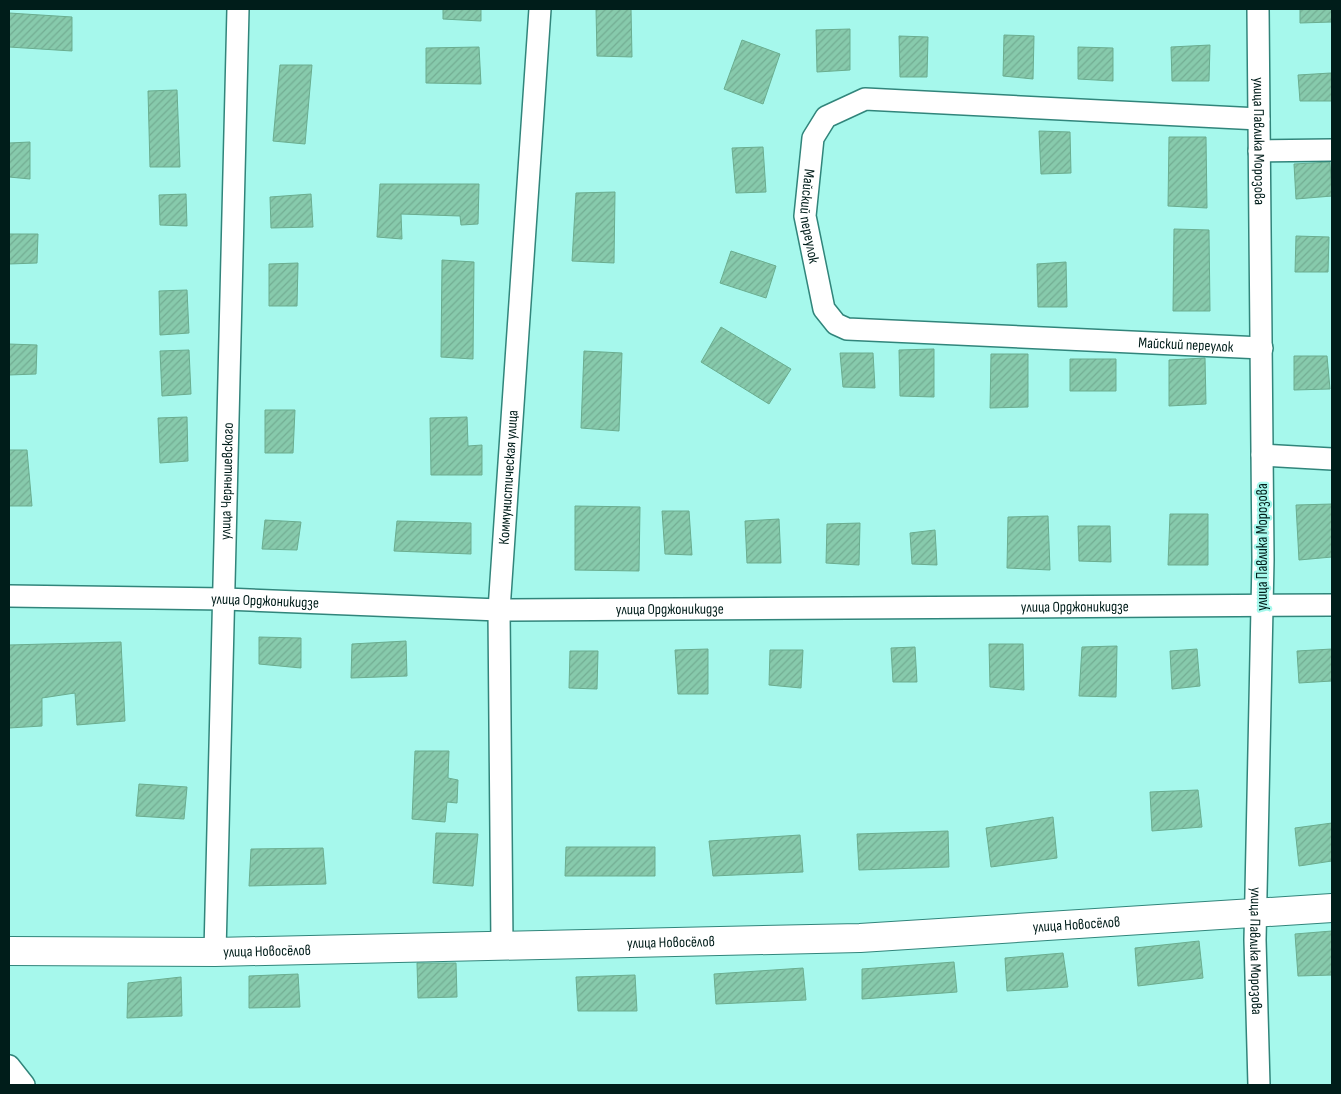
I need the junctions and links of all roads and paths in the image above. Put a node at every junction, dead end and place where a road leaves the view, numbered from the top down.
1 (238, 9) edge
2 (540, 9) edge
3 (1258, 9) edge
4 (1259, 119) junction
5 (1332, 150) edge
6 (1259, 151) junction
7 (1262, 348) junction
8 (1262, 455) junction
9 (1332, 459) edge
10 (9, 596) edge
11 (225, 599) junction
12 (1262, 604) junction
13 (1332, 605) edge
14 (499, 610) junction
15 (1332, 908) edge
16 (1256, 913) junction
17 (502, 946) junction
18 (9, 951) edge
19 (216, 952) junction
20 (9, 1066) edge
21 (24, 1085) edge
22 (1259, 1085) edge

1 - 11 street, улица Чернышевского
2 - 14 street, Коммунистическая улица
3 - 4 street, улица Павлика Морозова
4 - 6 street, улица Павлика Морозова
4 - 7 street, Майский переулок
5 - 6 street
6 - 7 street, улица Павлика Морозова
7 - 8 street, улица Павлика Морозова
8 - 9 street
8 - 12 street, улица Павлика Морозова
10 - 11 street, улица Орджоникидзе
11 - 14 street, улица Орджоникидзе
11 - 19 street, улица Чернышевского
12 - 13 street, улица Орджоникидзе
12 - 14 street, улица Орджоникидзе
12 - 16 street, улица Павлика Морозова
14 - 17 street, Коммунистическая улица
15 - 16 street, улица Новосёлов
16 - 17 street, улица Новосёлов
16 - 22 street, улица Павлика Морозова
17 - 19 street, улица Новосёлов
18 - 19 street, улица Новосёлов
20 - 21 street

